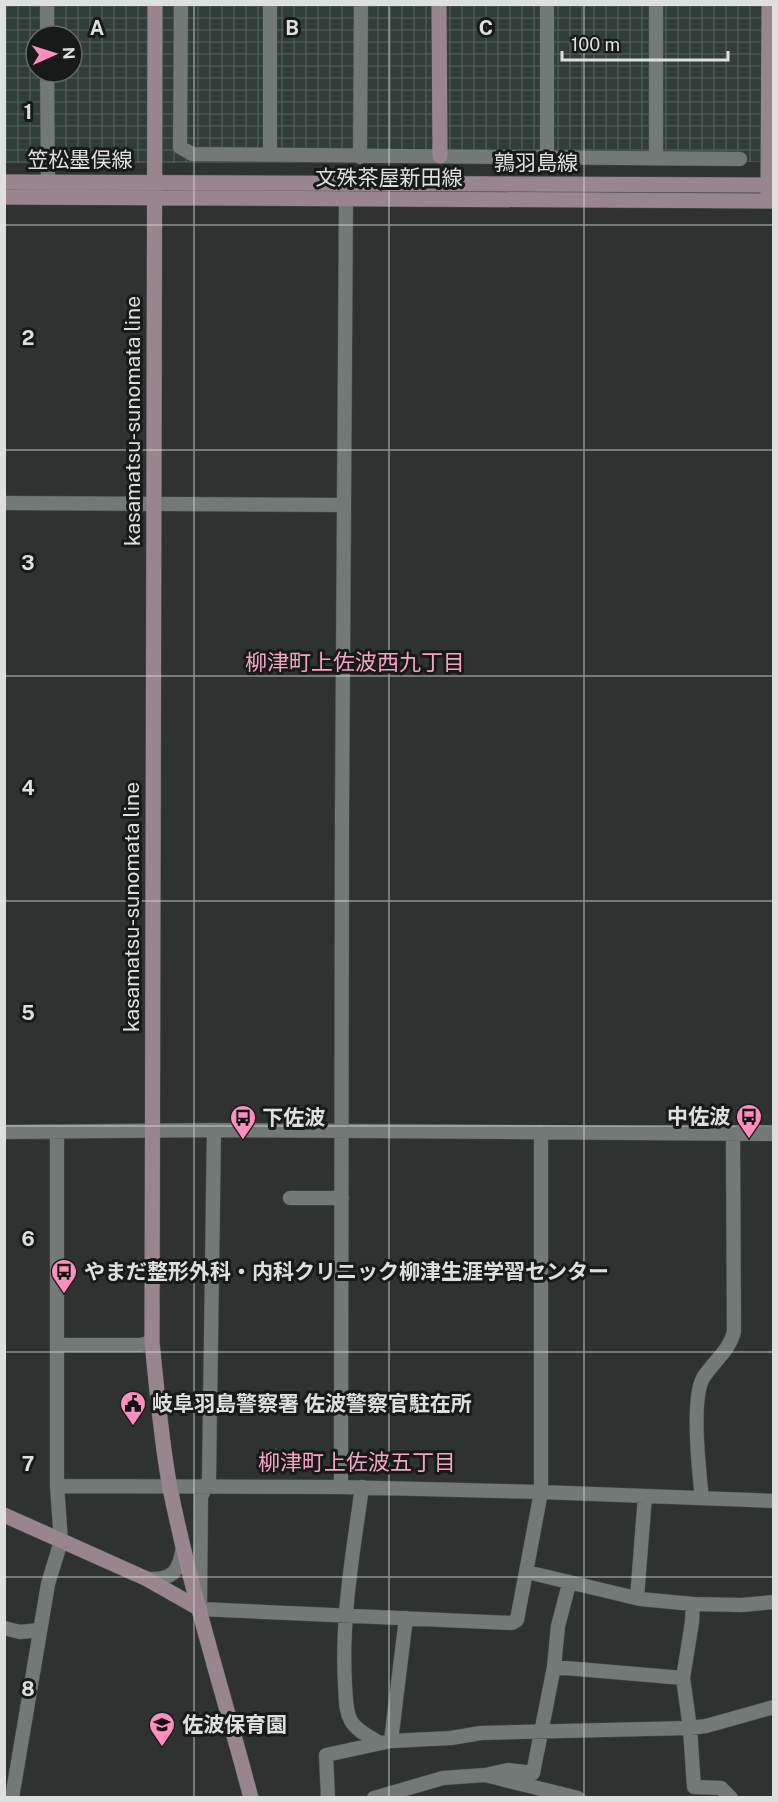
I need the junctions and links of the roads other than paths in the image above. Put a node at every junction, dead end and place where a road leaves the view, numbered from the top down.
1 (47, 4) edge
2 (155, 4) edge
3 (181, 4) edge
4 (270, 4) edge
5 (362, 4) edge
6 (439, 4) edge
7 (547, 4) edge
8 (656, 4) edge
9 (769, 4) edge
10 (47, 24) edge
11 (47, 84) edge
12 (270, 155) junction
13 (441, 156) junction
14 (547, 156) junction
15 (360, 157) junction
16 (656, 158) junction
17 (740, 159) dead end
18 (155, 181) junction
19 (4, 182) edge
20 (48, 182) junction
21 (771, 185) edge
22 (4, 197) edge
23 (346, 198) junction
24 (155, 199) junction
25 (771, 201) edge
26 (4, 503) edge
27 (153, 504) junction
28 (343, 505) junction
29 (214, 1130) junction
30 (152, 1131) junction
31 (4, 1132) edge
32 (57, 1132) junction
33 (342, 1132) junction
34 (541, 1132) junction
35 (733, 1133) junction
36 (774, 1134) edge
37 (290, 1198) dead end
38 (342, 1198) junction
39 (152, 1342) junction
40 (57, 1345) junction
41 (57, 1485) junction
42 (170, 1487) junction
43 (206, 1487) junction
44 (341, 1487) junction
45 (362, 1487) junction
46 (541, 1492) junction
47 (645, 1496) junction
48 (702, 1498) junction
49 (774, 1501) edge
50 (4, 1515) edge
51 (61, 1541) junction
52 (183, 1546) junction
53 (527, 1572) junction
54 (147, 1580) junction
55 (569, 1584) junction
56 (637, 1598) junction
57 (774, 1602) edge
58 (693, 1604) junction
59 (200, 1609) junction
60 (345, 1615) junction
61 (406, 1618) junction
62 (4, 1628) edge
63 (39, 1630) junction
64 (554, 1667) junction
65 (683, 1678) junction
66 (774, 1707) edge
67 (690, 1728) junction
68 (543, 1731) junction
69 (385, 1742) junction
70 (485, 1775) junction
71 (12, 1797) edge
72 (251, 1797) edge
73 (328, 1797) edge
74 (374, 1797) edge
75 (578, 1797) edge
76 (731, 1797) edge

1 - 10 street
2 - 18 main road, kasamatsu-sunomata line
3 - 12 street
4 - 12 street
5 - 15 street
6 - 13 main road
7 - 14 street
8 - 16 street
9 - 21 main road
11 - 20 street
12 - 15 street
13 - 14 street
13 - 15 street
14 - 16 street
16 - 17 street
18 - 20 main road, 笠松墨俣線
18 - 21 main road, 鶉羽島線
18 - 24 main road, kasamatsu-sunomata line
19 - 20 main road, 笠松墨俣線
21 - 25 main road
22 - 24 main road, 文殊茶屋新田線
23 - 24 main road, 文殊茶屋新田線
23 - 25 main road, 文殊茶屋新田線
23 - 28 street
24 - 27 main road, kasamatsu-sunomata line
26 - 27 street
27 - 28 street
27 - 30 main road, kasamatsu-sunomata line
28 - 33 street
29 - 30 street
29 - 33 street
29 - 43 street
30 - 32 street
30 - 39 main road, kasamatsu-sunomata line
31 - 32 street
32 - 40 street
33 - 34 street
33 - 38 street
34 - 35 street
34 - 46 street
35 - 36 street
35 - 48 street
37 - 38 street
38 - 44 street
39 - 40 street
39 - 42 main road, kasamatsu-sunomata line
40 - 41 street
41 - 42 street
41 - 51 street
42 - 43 street
42 - 52 main road, kasamatsu-sunomata line
43 - 44 street
43 - 59 street
44 - 45 street
45 - 46 street
45 - 60 street
46 - 47 street
46 - 53 street
47 - 48 street
47 - 56 street
48 - 49 street
50 - 51 main road
51 - 54 main road
51 - 63 street
52 - 54 street
52 - 59 main road, kasamatsu-sunomata line
53 - 55 street
53 - 61 street
54 - 59 main road
55 - 56 street
55 - 64 street
56 - 58 street
57 - 58 street
58 - 65 street
59 - 60 street
59 - 72 main road, kasamatsu-sunomata line
60 - 61 street
60 - 69 street
61 - 69 street
62 - 63 street
63 - 71 street
64 - 65 street
64 - 68 street
65 - 67 street
66 - 67 street
67 - 68 street
67 - 76 street
68 - 69 street
68 - 70 street
69 - 73 street
70 - 74 street
70 - 75 street

